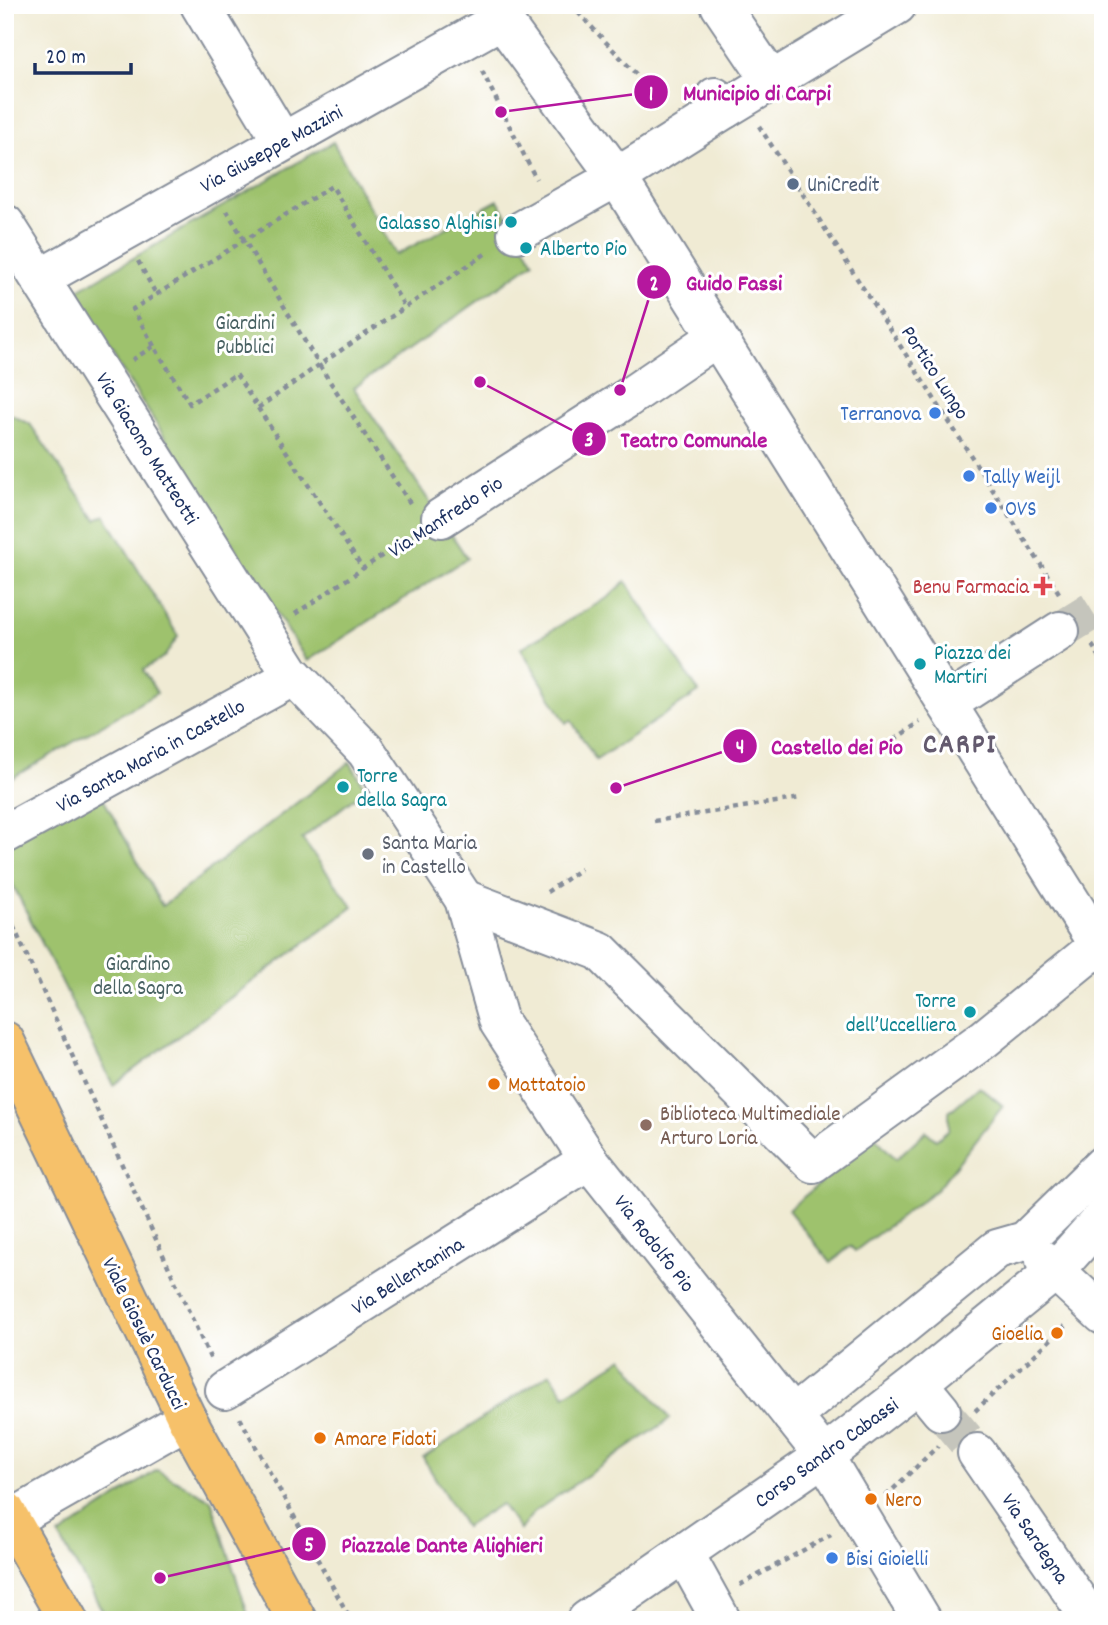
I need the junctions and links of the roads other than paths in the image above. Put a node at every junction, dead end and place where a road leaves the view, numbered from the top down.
1 (200, 5) edge
2 (720, 5) edge
3 (897, 5) edge
4 (496, 12) edge
5 (738, 97) junction
6 (282, 141) junction
7 (607, 161) junction
8 (5, 224) edge
9 (517, 233) road end
10 (41, 278) junction
11 (716, 337) junction
12 (433, 522) road end
13 (1071, 624) tunnel mouth
14 (292, 674) junction
15 (947, 704) junction
16 (5, 834) edge
17 (464, 899) junction
18 (1100, 950) edge
19 (5, 1041) edge
20 (589, 1160) junction
21 (1103, 1165) edge
22 (1103, 1217) edge
23 (1050, 1266) junction
24 (1098, 1315) edge
25 (225, 1390) road end
26 (792, 1416) junction
27 (187, 1419) junction
28 (977, 1453) tunnel mouth
29 (824, 1456) junction
30 (7, 1518) edge
31 (684, 1553) junction
32 (728, 1604) edge
33 (68, 1620) edge
34 (297, 1620) edge
35 (587, 1620) edge
36 (922, 1620) edge
37 (1097, 1620) edge

1 - 6 street
2 - 5 street
3 - 5 street
4 - 6 street, Via Giuseppe Mazzini
4 - 7 street
5 - 7 street
6 - 10 street, Via Giuseppe Mazzini
7 - 9 street
7 - 11 street
8 - 10 street, Via Giacomo Matteotti
10 - 14 street, Via Giacomo Matteotti
11 - 12 street, Via Manfredo Pio
11 - 15 street
13 - 15 street
14 - 16 street, Via Santa Maria in Castello
14 - 17 street, Via Giacomo Matteotti
15 - 18 street
17 - 18 street
17 - 20 street, Via Rodolfo Pio
19 - 27 main road, Viale Giosuè Carducci
20 - 25 street, Via Bellentanina
20 - 26 street, Via Rodolfo Pio
21 - 26 street
22 - 23 street
23 - 24 street
23 - 29 street, Corso Sandro Cabassi
26 - 29 street, Via Rodolfo Pio
27 - 30 street
27 - 34 main road, Viale Giosuè Carducci
28 - 37 street, Via Sardegna
29 - 31 street, Corso Sandro Cabassi
29 - 36 street, Via Rodolfo Pio
30 - 33 main road
31 - 32 street
31 - 35 street, Corso Sandro Cabassi

